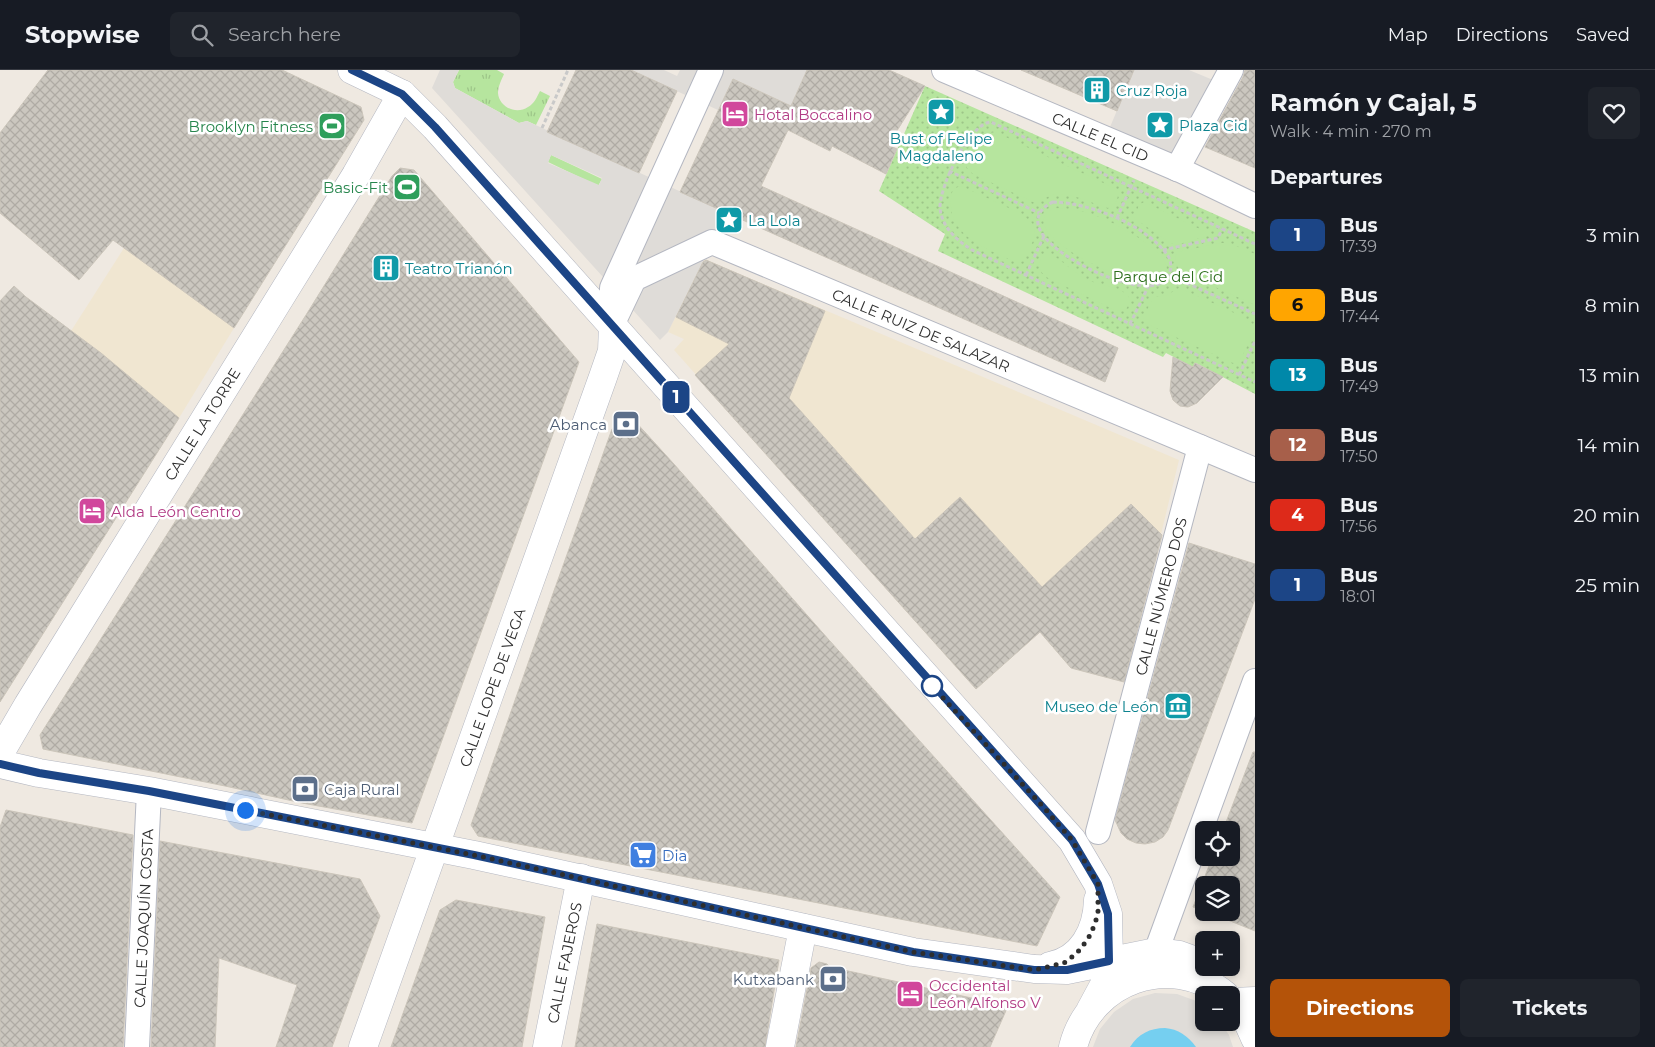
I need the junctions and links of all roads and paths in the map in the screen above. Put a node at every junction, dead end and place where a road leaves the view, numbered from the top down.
1 (352, 70) edge
2 (568, 70) edge
3 (711, 70) edge
4 (944, 70) edge
5 (1228, 77) edge
6 (402, 94) junction
7 (542, 128) dead end
8 (1146, 156) junction
9 (1177, 169) junction
10 (949, 172) junction
11 (1131, 187) junction
12 (1255, 206) edge
13 (1039, 213) junction
14 (1117, 218) junction
15 (1222, 229) junction
16 (1044, 236) junction
17 (1255, 244) edge
18 (1163, 250) junction
19 (1026, 275) junction
20 (1169, 275) junction
21 (1149, 286) junction
22 (1255, 314) edge
23 (613, 324) junction
24 (1130, 324) junction
25 (1255, 341) edge
26 (1239, 375) junction
27 (1255, 382) edge
28 (1200, 447) junction
29 (1255, 470) edge
30 (1255, 681) edge
31 (0, 753) edge
32 (0, 764) edge
33 (149, 791) junction
34 (1098, 832) dead end
35 (434, 847) junction
36 (582, 878) junction
37 (1098, 884) junction
38 (803, 928) junction
39 (1156, 952) junction
40 (1109, 961) junction
41 (1195, 961) edge
42 (1034, 970) junction
43 (1216, 976) edge
44 (1212, 986) edge
45 (1224, 986) edge
46 (1240, 1008) edge
47 (1090, 1011) junction
48 (1255, 1038) edge
49 (137, 1047) edge
50 (363, 1047) edge
51 (548, 1047) edge
52 (780, 1047) edge
53 (1073, 1047) edge

1 - 6 main road
2 - 7 path
3 - 23 street
4 - 8 street, CALLE EL CID
5 - 9 street
6 - 23 main road
6 - 31 main road, CALLE LA TORRE
8 - 9 street, CALLE EL CID
8 - 11 path
9 - 12 street, CALLE EL CID
10 - 11 path
10 - 13 path
10 - 19 path
11 - 14 path
11 - 15 path
13 - 14 path
13 - 16 path
14 - 18 path
15 - 17 path
15 - 18 path
16 - 19 path
16 - 21 path
18 - 20 path
19 - 24 path
20 - 21 path
20 - 22 path
21 - 24 path
23 - 28 street, CALLE RUIZ DE SALAZAR
23 - 35 main road, CALLE LOPE DE VEGA
23 - 37 main road
24 - 26 path
25 - 26 path
26 - 27 path
28 - 29 street, CALLE RUIZ DE SALAZAR
28 - 34 street, CALLE NÚMERO DOS
30 - 39 street
32 - 33 main road
33 - 35 main road
33 - 49 street, CALLE JOAQUÍN COSTA
35 - 36 main road
35 - 50 main road, CALLE LOPE DE VEGA
36 - 38 main road
36 - 51 main road, CALLE FAJEROS
37 - 40 main road
37 - 42 main road
38 - 42 main road
38 - 52 main road
39 - 40 main road
39 - 41 main road
40 - 42 main road
40 - 47 main road
43 - 45 main road
44 - 47 main road
46 - 48 main road
47 - 53 main road

